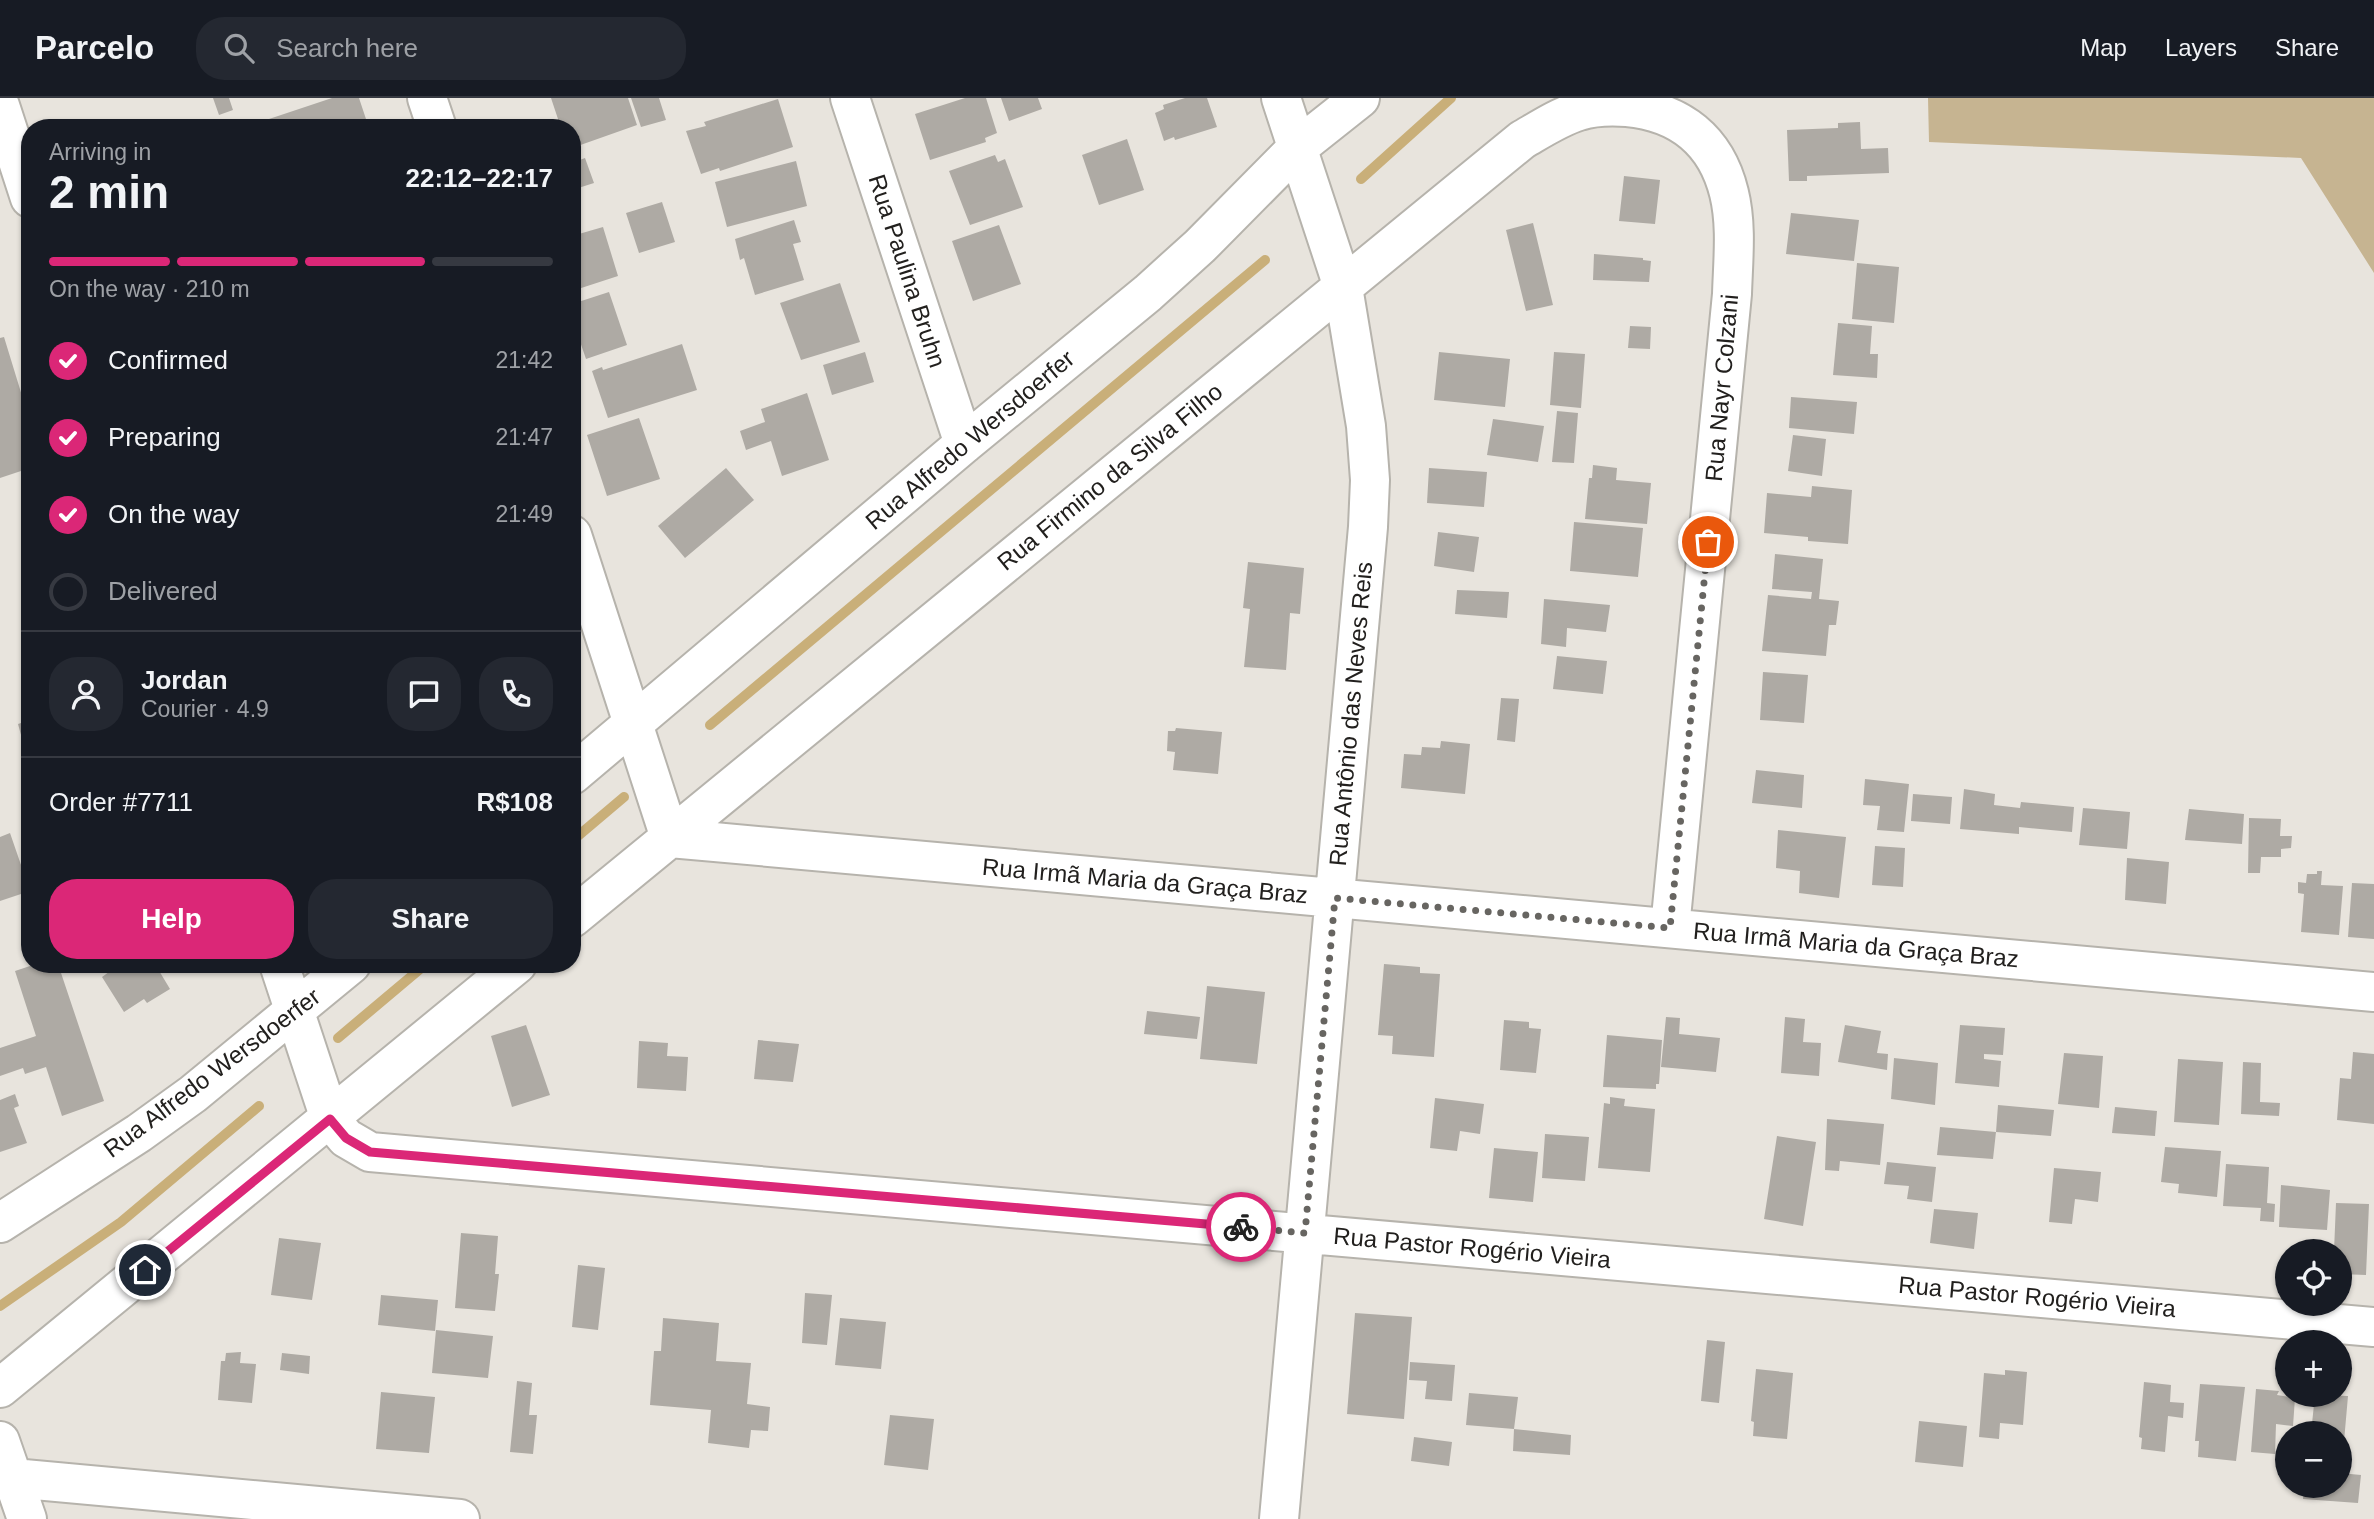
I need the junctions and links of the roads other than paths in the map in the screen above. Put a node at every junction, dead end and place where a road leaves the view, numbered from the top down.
1 (427, 98) edge
2 (850, 98) edge
3 (1281, 98) edge
4 (1360, 98) edge
5 (0, 106) edge
6 (1675, 118) joint
7 (434, 119) edge
8 (1297, 148) junction
9 (21, 170) edge
10 (1343, 287) junction
11 (964, 444) junction
12 (581, 563) edge
13 (634, 722) junction
14 (581, 767) edge
15 (670, 838) junction
16 (1335, 898) junction
17 (581, 911) edge
18 (1670, 928) junction
19 (282, 973) edge
20 (341, 973) edge
21 (506, 973) edge
22 (2374, 992) edge
23 (295, 1013) junction
24 (330, 1119) junction
25 (0, 1223) edge
26 (1305, 1233) junction
27 (2374, 1327) edge
28 (0, 1388) edge
29 (0, 1441) edge
30 (13, 1478) junction
31 (26, 1519) edge
32 (460, 1519) edge
33 (1279, 1519) edge

1 - 7 street
2 - 11 street, Rua Paulina Bruhn
3 - 8 street, Rua Antônio das Neves Reis
4 - 8 street, Rua Alfredo Wersdoerfer
5 - 9 street
6 - 10 street, Rua Firmino da Silva Filho
6 - 18 street, Rua Nayr Colzani
8 - 10 street, Rua Antônio das Neves Reis
8 - 11 street, Rua Alfredo Wersdoerfer
10 - 15 street, Rua Firmino da Silva Filho
10 - 16 street, Rua Antônio das Neves Reis
11 - 13 street, Rua Alfredo Wersdoerfer
12 - 13 street
13 - 14 street, Rua Alfredo Wersdoerfer
13 - 15 street
15 - 16 street, Rua Irmã Maria da Graça Braz
15 - 17 street, Rua Firmino da Silva Filho
16 - 18 street, Rua Irmã Maria da Graça Braz
16 - 26 street, Rua Antônio das Neves Reis
18 - 22 street, Rua Irmã Maria da Graça Braz
19 - 23 street
20 - 23 street, Rua Alfredo Wersdoerfer
21 - 24 street
23 - 24 street
23 - 25 street, Rua Alfredo Wersdoerfer
24 - 26 street, Rua Pastor Rogério Vieira
24 - 28 street
26 - 27 street, Rua Pastor Rogério Vieira
26 - 33 street, Rua Antônio das Neves Reis
29 - 30 street
30 - 31 street
30 - 32 street

